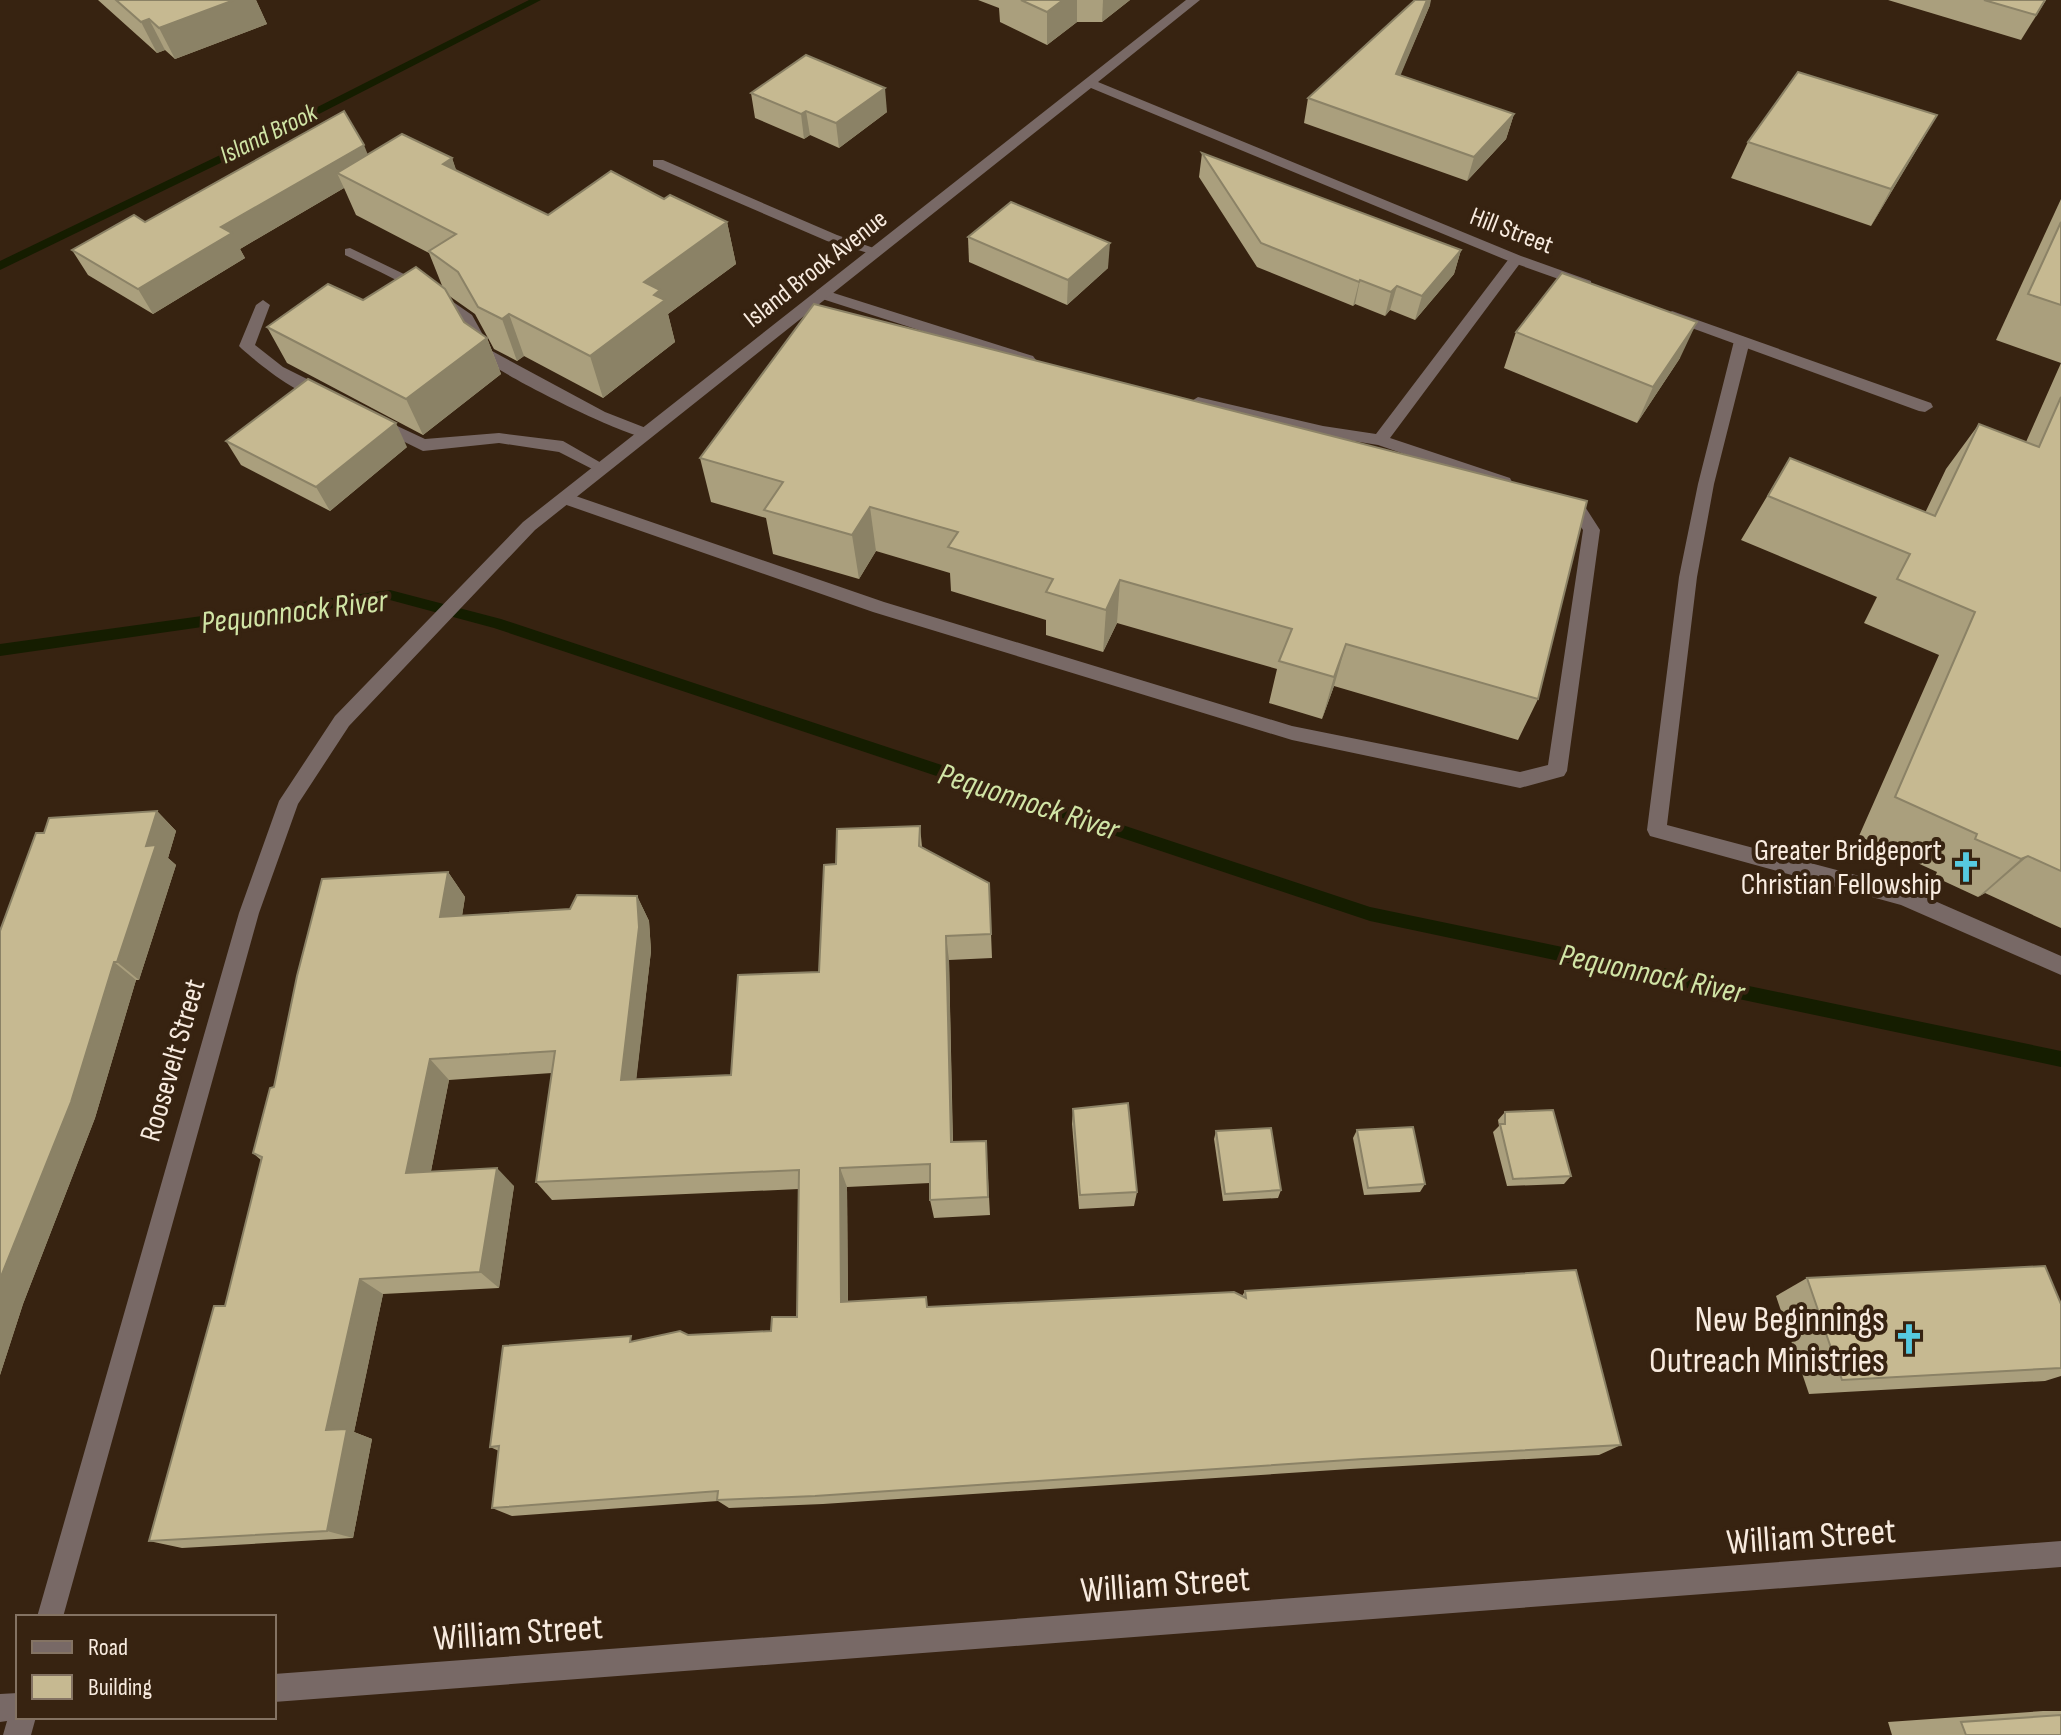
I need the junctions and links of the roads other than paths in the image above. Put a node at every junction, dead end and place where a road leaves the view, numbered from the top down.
1 (1194, 0) edge
2 (1087, 82) junction
3 (658, 163) dead end
4 (875, 251) junction
5 (350, 252) dead end
6 (1516, 259) junction
7 (1601, 290) edge
8 (821, 294) junction
9 (263, 305) dead end
10 (1658, 310) edge
11 (1742, 341) junction
12 (1046, 365) edge
13 (1183, 399) edge
14 (1925, 407) dead end
15 (645, 434) junction
16 (1380, 440) junction
17 (602, 468) junction
18 (1516, 486) edge
19 (1546, 496) edge
20 (564, 498) junction
21 (475, 583) joint
22 (2061, 966) edge
23 (2061, 1554) edge
24 (51, 1615) edge
25 (276, 1688) edge

1 - 2 street, Island Brook Avenue
2 - 4 street, Island Brook Avenue
2 - 6 street, Hill Street
3 - 4 street
4 - 8 street, Island Brook Avenue
5 - 15 street
6 - 7 street, Hill Street
6 - 16 street
8 - 12 street
8 - 15 street, Island Brook Avenue
9 - 17 street
10 - 11 street
11 - 14 street
11 - 22 street
13 - 16 street
15 - 17 street, Island Brook Avenue
16 - 18 street
17 - 20 street, Island Brook Avenue
19 - 20 street
20 - 21 street, Island Brook Avenue
21 - 24 street, Roosevelt Street
23 - 25 street, William Street

